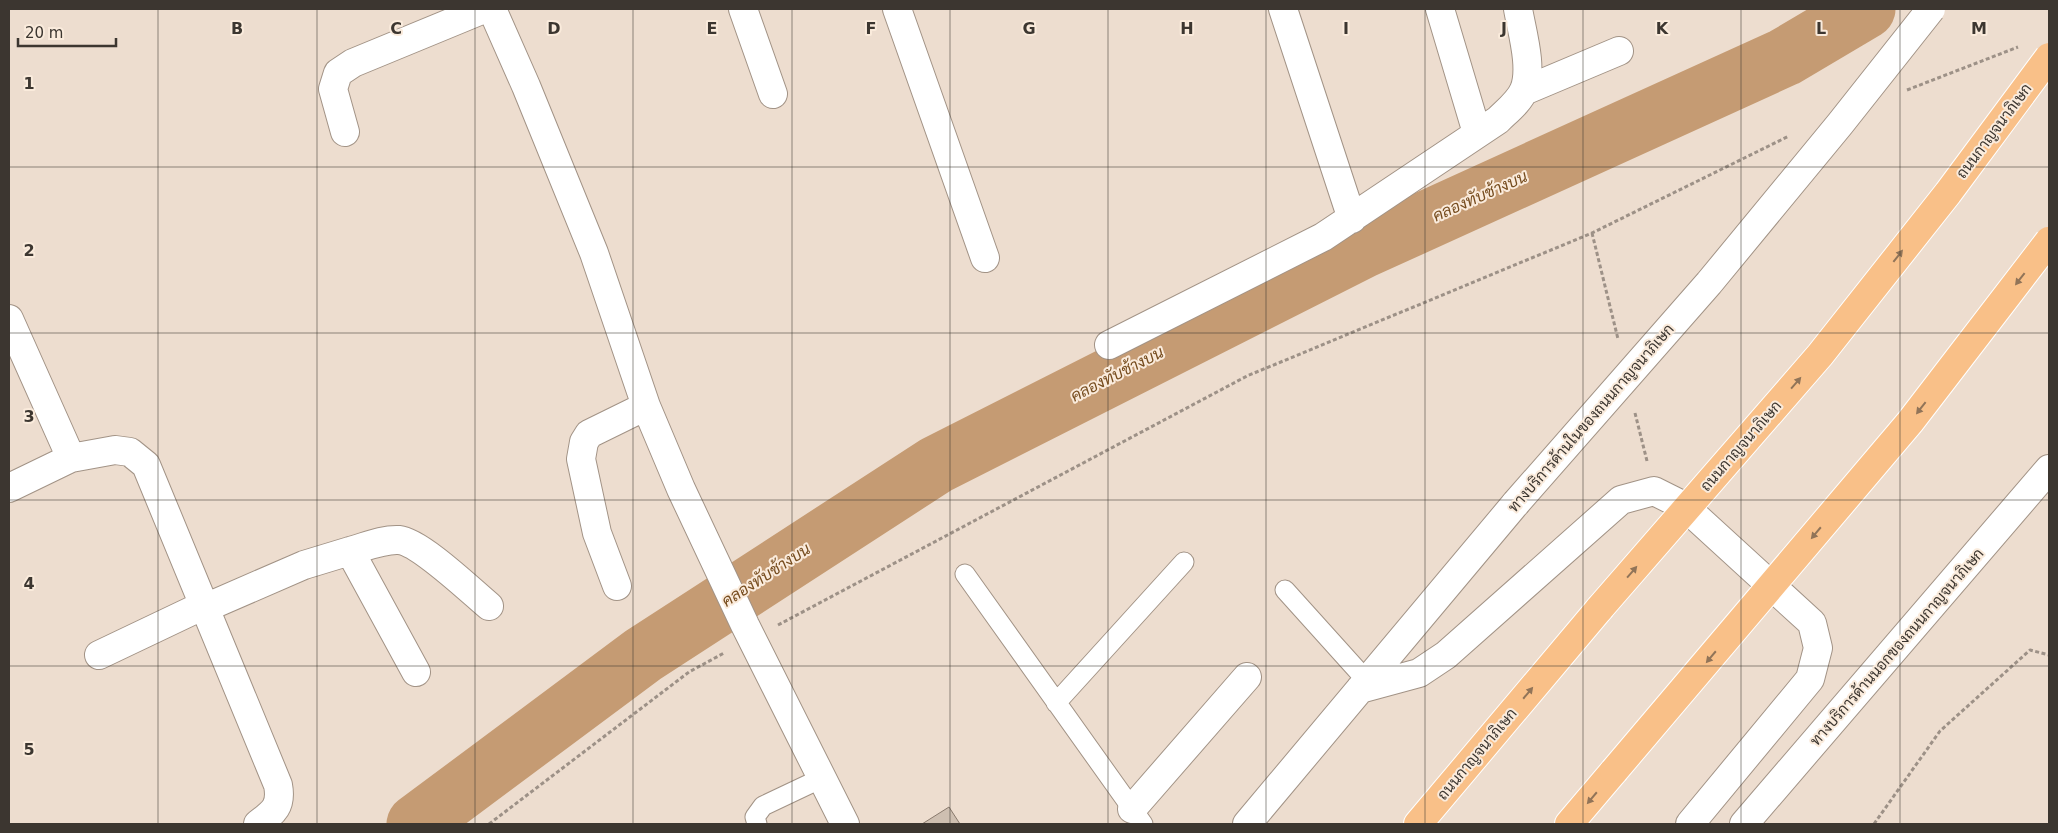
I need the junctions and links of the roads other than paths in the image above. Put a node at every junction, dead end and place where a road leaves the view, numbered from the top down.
1 (484, 9) edge
2 (492, 9) edge
3 (743, 9) edge
4 (897, 9) edge
5 (1283, 9) edge
6 (1440, 9) edge
7 (1518, 9) edge
8 (1931, 9) edge
9 (1619, 51) dead end
10 (2049, 57) edge
11 (1524, 91) junction
12 (773, 94) dead end
13 (345, 132) dead end
14 (1478, 133) junction
15 (1352, 219) junction
16 (2049, 241) edge
17 (985, 258) dead end
18 (9, 319) edge
19 (1109, 345) dead end
20 (646, 406) junction
21 (71, 458) junction
22 (2049, 469) edge
23 (9, 488) edge
24 (350, 551) junction
25 (1184, 562) dead end
26 (965, 574) dead end
27 (617, 586) dead end
28 (1285, 590) dead end
29 (489, 606) dead end
30 (205, 607) junction
31 (100, 655) dead end
32 (416, 672) dead end
33 (1247, 677) dead end
34 (1363, 685) junction
35 (1056, 703) junction
36 (822, 778) junction
37 (1137, 817) edge
38 (258, 824) edge
39 (757, 824) edge
40 (845, 824) edge
41 (1246, 824) edge
42 (1418, 824) edge
43 (1570, 824) edge
44 (1690, 824) edge
45 (1744, 824) edge

1 - 13 street
2 - 20 street
3 - 12 street
4 - 17 street
5 - 15 street
6 - 14 street
7 - 11 street
8 - 34 street, ทางบริการด้านในของถนนกาญจนาภิเษก, bridge
9 - 11 street
42 -> 10 highway, ถนนกาญจนาภิเษก, bridge
11 - 14 street
14 - 15 street
15 - 19 street
16 -> 43 highway, bridge
18 - 21 street
20 - 27 street
20 - 36 street
21 - 23 street
21 - 30 street
22 - 45 street, ทางบริการด้านนอกของถนนกาญจนาภิเษก
24 - 29 street
24 - 30 street
24 - 32 street
25 - 35 lane
26 - 35 lane
28 - 34 lane
30 - 31 street
30 - 38 street
33 - 37 street
34 - 41 street, ทางบริการด้านในของถนนกาญจนาภิเษก
34 - 44 street
35 - 37 lane
36 - 39 lane
36 - 40 street

